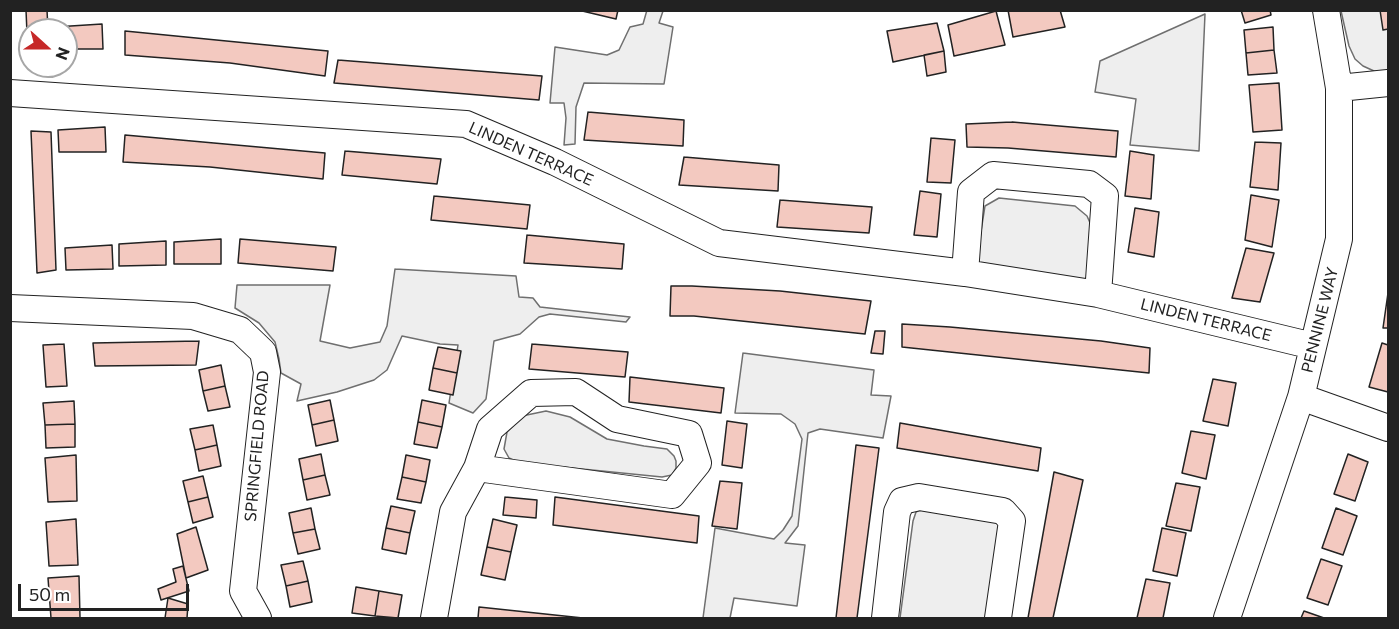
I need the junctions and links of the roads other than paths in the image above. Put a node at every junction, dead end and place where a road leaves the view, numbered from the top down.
1 (1326, 10) edge
2 (1389, 83) edge
3 (1339, 88) junction
4 (10, 93) edge
5 (965, 273) junction
6 (1098, 294) junction
7 (10, 308) edge
8 (1313, 346) junction
9 (1301, 397) junction
10 (1389, 428) edge
11 (477, 468) junction
12 (258, 618) edge
13 (434, 618) edge
14 (885, 618) edge
15 (998, 618) edge
16 (1227, 618) edge

1 - 3 street, PENNINE WAY
2 - 3 street
3 - 8 street, PENNINE WAY
4 - 5 street, LINDEN TERRACE
5 - 6 street, LINDEN TERRACE
5 - 6 street
6 - 8 street, LINDEN TERRACE
7 - 12 street, SPRINGFIELD ROAD
8 - 9 street, PENNINE WAY
9 - 10 street
9 - 16 street, PENNINE WAY
11 - 11 street
11 - 13 street
14 - 15 street

